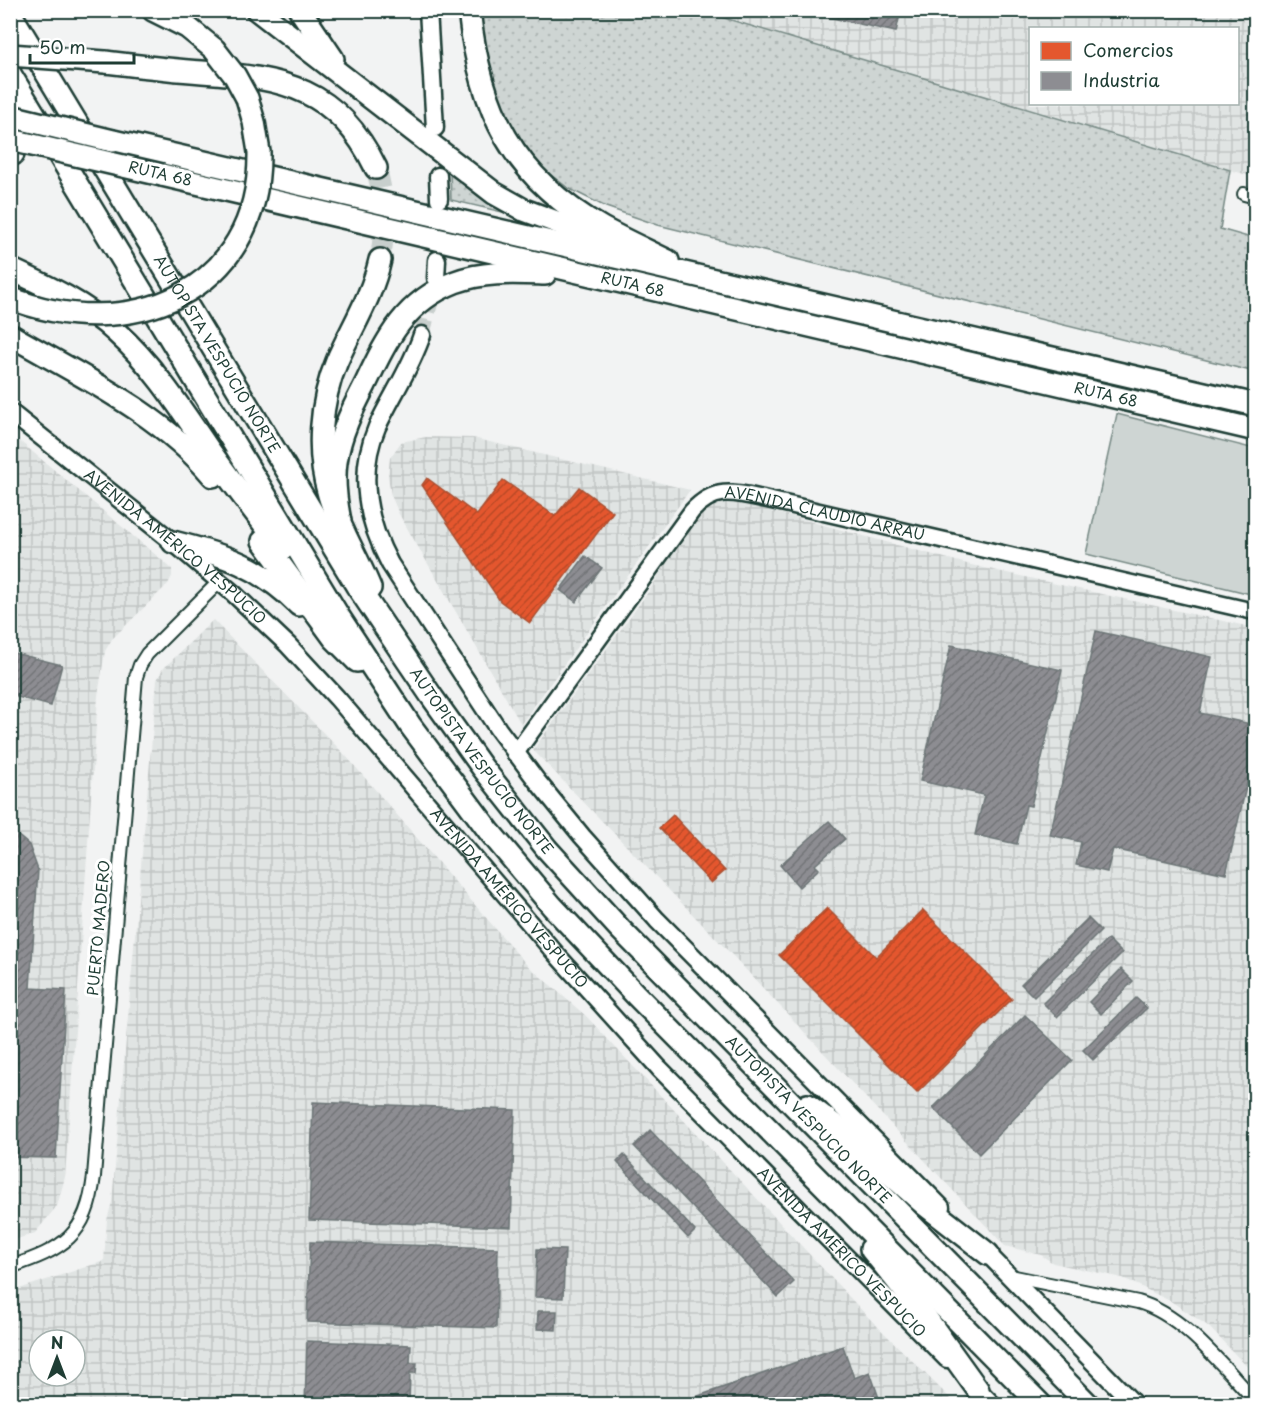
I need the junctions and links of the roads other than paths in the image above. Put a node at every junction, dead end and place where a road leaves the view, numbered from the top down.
1 (153, 10) edge
2 (257, 10) edge
3 (300, 10) edge
4 (428, 10) edge
5 (469, 10) edge
6 (10, 13) edge
7 (10, 55) edge
8 (10, 74) edge
9 (362, 90) junction
10 (10, 116) edge
11 (435, 128) dead end
12 (11, 147) edge
13 (376, 168) tunnel mouth
14 (438, 176) dead end
15 (439, 199) dead end
16 (380, 260) tunnel mouth
17 (437, 260) dead end
18 (10, 268) edge
19 (588, 276) junction
20 (701, 277) junction
21 (436, 278) tunnel mouth
22 (10, 298) edge
23 (10, 335) edge
24 (422, 335) tunnel mouth
25 (1256, 405) edge
26 (10, 412) edge
27 (1256, 430) edge
28 (340, 520) junction
29 (173, 542) junction
30 (220, 581) junction
31 (1256, 612) edge
32 (387, 630) junction
33 (334, 638) junction
34 (367, 670) junction
35 (386, 689) junction
36 (515, 754) junction
37 (763, 1074) junction
38 (787, 1147) junction
39 (988, 1254) junction
40 (10, 1267) edge
41 (1010, 1276) junction
42 (985, 1397) edge
43 (1256, 1401) edge
44 (1040, 1404) edge
45 (1088, 1404) edge
46 (1134, 1404) edge

1 - 22 highway, bridge
2 - 9 highway
3 - 9 highway
4 - 11 main road
5 - 20 highway
6 - 32 highway, AUTOPISTA VESPUCIO NORTE
7 - 13 highway, bridge
8 - 35 highway, AUTOPISTA VESPUCIO NORTE
9 - 20 highway
10 - 20 highway, RUTA 68, bridge
12 - 19 highway, RUTA 68, bridge
14 - 15 main road
16 - 28 highway
17 - 21 main road
18 - 34 highway
19 - 27 highway, RUTA 68
19 - 28 highway
20 - 25 highway, RUTA 68
23 - 33 highway
24 - 36 main road
26 - 29 main road, AVENIDA AMÉRICO VESPUCIO
28 - 32 highway
29 - 30 main road, AVENIDA AMÉRICO VESPUCIO
29 - 33 highway
30 - 40 street, PUERTO MADERO
30 - 42 main road, AVENIDA AMÉRICO VESPUCIO
31 - 36 street, AVENIDA CLAUDIO ARRAU
32 - 37 highway, AUTOPISTA VESPUCIO NORTE
33 - 34 highway
34 - 35 highway
35 - 38 highway, AUTOPISTA VESPUCIO NORTE
36 - 39 main road
37 - 39 highway
37 - 45 highway, AUTOPISTA VESPUCIO NORTE
38 - 42 highway
38 - 44 highway, AUTOPISTA VESPUCIO NORTE
39 - 41 main road
41 - 43 street
41 - 46 main road

